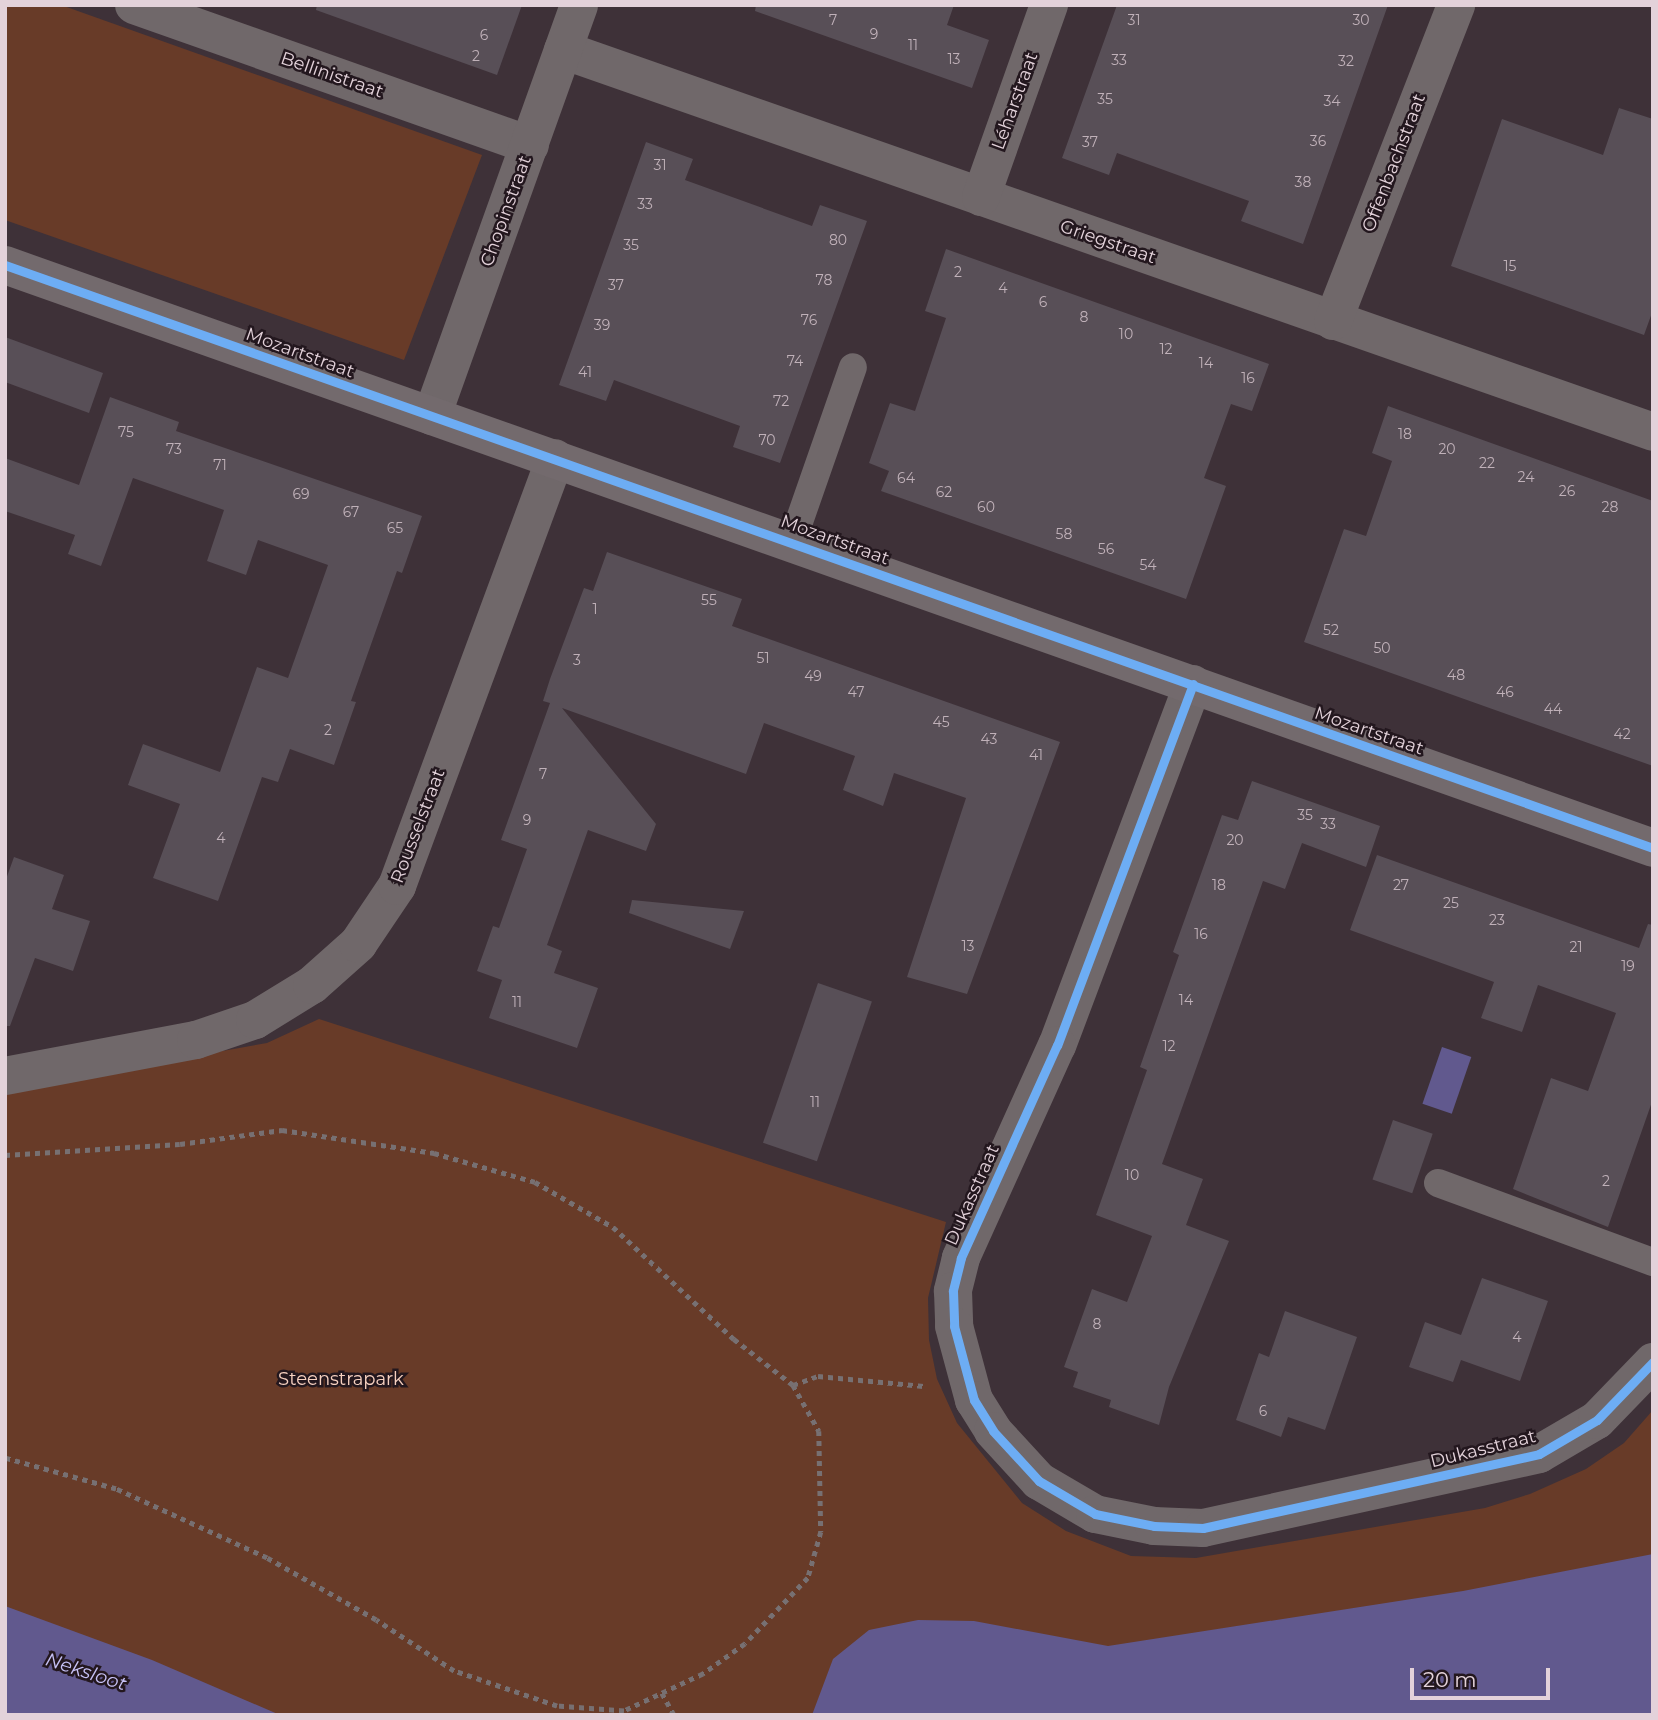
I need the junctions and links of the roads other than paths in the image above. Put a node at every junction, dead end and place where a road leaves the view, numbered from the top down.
1 (134, 5) edge
2 (579, 5) edge
3 (1049, 5) edge
4 (1456, 5) edge
5 (563, 50) junction
6 (530, 145) junction
7 (981, 197) junction
8 (5, 265) edge
9 (1333, 321) junction
10 (853, 367) dead end
11 (432, 416) junction
12 (1653, 432) edge
13 (555, 458) junction
14 (792, 542) junction
15 (1193, 684) junction
16 (1653, 848) edge
17 (5, 1076) edge
18 (1438, 1183) dead end
19 (1653, 1262) edge
20 (1653, 1362) edge

1 - 6 street, Bellinistraat
2 - 5 street, Chopinstraat
3 - 7 street, Léharstraat
4 - 9 street, Offenbachstraat
5 - 6 street, Chopinstraat
5 - 7 street, Griegstraat
6 - 11 street, Chopinstraat
7 - 9 street, Griegstraat
8 - 11 main road, Mozartstraat
9 - 12 street, Griegstraat
10 - 14 lane, Mozartstraat
11 - 13 main road, Mozartstraat
13 - 14 main road, Mozartstraat
13 - 17 street, Rousselstraat
14 - 15 main road, Mozartstraat
15 - 16 main road, Mozartstraat
15 - 20 street, Dukasstraat
18 - 19 lane

